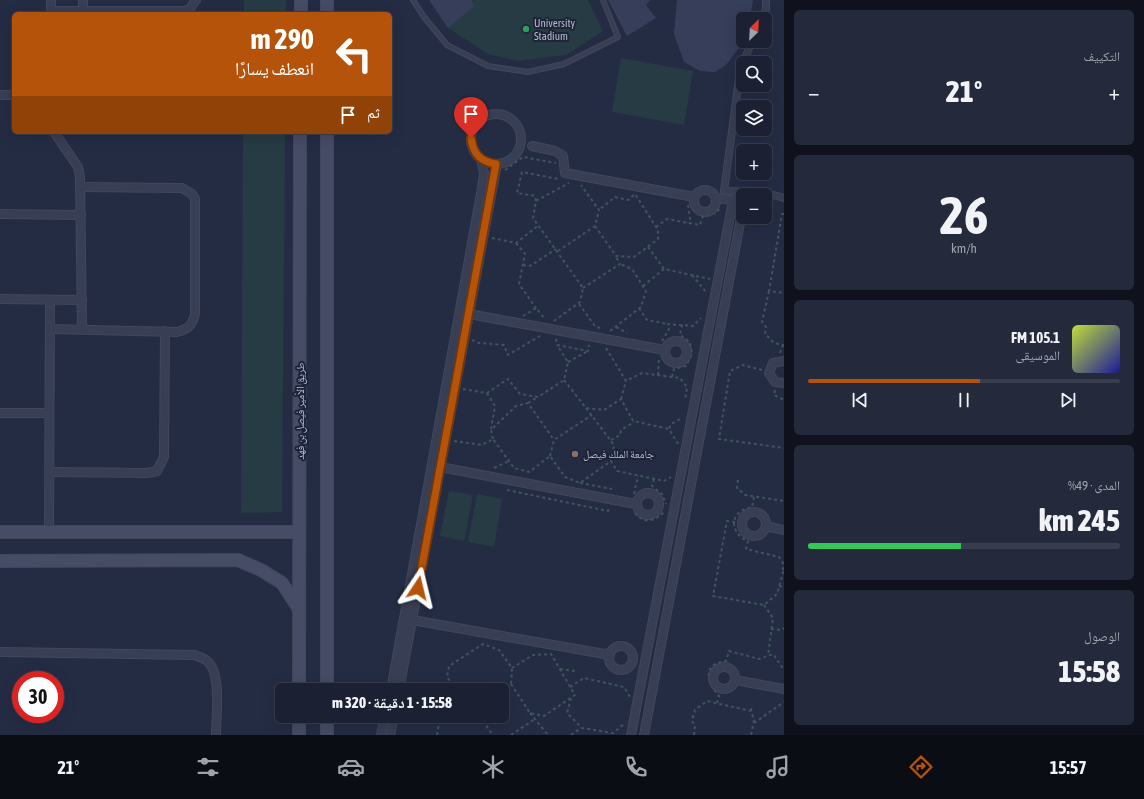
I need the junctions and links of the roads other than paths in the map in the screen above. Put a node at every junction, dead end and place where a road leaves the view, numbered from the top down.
1 (51, 0) edge
2 (83, 0) edge
3 (196, 0) edge
4 (301, 0) edge
5 (327, 0) edge
6 (413, 0) edge
7 (604, 0) edge
8 (766, 0) edge
9 (83, 11) junction
10 (51, 12) edge
11 (301, 12) edge
12 (327, 12) edge
13 (765, 12) edge
14 (737, 92) edge
15 (0, 95) edge
16 (12, 95) edge
17 (55, 134) edge
18 (300, 134) edge
19 (327, 134) edge
20 (520, 136) junction
21 (532, 146) junction
22 (519, 148) junction
23 (481, 159) junction
24 (496, 164) junction
25 (80, 187) junction
26 (694, 197) junction
27 (716, 198) junction
28 (784, 198) edge
29 (734, 203) joint
30 (0, 214) edge
31 (81, 215) junction
32 (740, 224) edge
33 (0, 299) edge
34 (50, 300) junction
35 (82, 300) junction
36 (469, 314) junction
37 (50, 329) junction
38 (82, 329) junction
39 (165, 331) junction
40 (663, 346) road end
41 (784, 361) edge
42 (784, 383) edge
43 (0, 413) edge
44 (50, 413) junction
45 (440, 467) junction
46 (49, 472) junction
47 (636, 504) dead end
48 (766, 526) junction
49 (784, 530) edge
50 (0, 532) edge
51 (49, 532) junction
52 (299, 532) junction
53 (0, 561) edge
54 (299, 609) junction
55 (412, 620) junction
56 (0, 652) edge
57 (610, 655) dead end
58 (734, 680) dead end
59 (299, 683) edge
60 (327, 683) edge
61 (391, 683) edge
62 (400, 683) edge
63 (784, 689) edge
64 (299, 723) edge
65 (327, 723) edge
66 (384, 723) edge
67 (393, 723) edge
68 (216, 735) edge
69 (299, 735) edge
70 (327, 735) edge
71 (381, 735) edge
72 (390, 735) edge
73 (631, 735) edge
74 (644, 735) edge

1 - 10 street
2 - 9 street
3 - 9 street
4 - 11 main road
5 - 12 main road
6 - 7 lane
8 - 13 street
9 - 10 street
14 - 28 street
15 - 16 street
17 - 25 street
18 - 52 main road, طريق الأمير فيصل بن فهد
19 - 60 main road
20 - 21 street
20 - 22 street
20 - 23 street
21 - 22 street
21 - 26 street
22 - 24 street
23 - 24 street
23 - 61 street
24 - 36 street
25 - 31 street
25 - 39 street
26 - 27 street
26 - 27 street
27 - 29 street
29 - 73 street
30 - 31 street
31 - 35 street
32 - 74 street
33 - 34 street
34 - 35 street
34 - 37 street
35 - 38 street
36 - 40 street
36 - 45 street
37 - 38 street
37 - 44 street
38 - 39 street
39 - 46 street
41 - 42 street
43 - 44 street
44 - 46 street
45 - 47 street
45 - 55 street
46 - 51 street
48 - 48 street
48 - 49 street
50 - 51 main road
51 - 52 main road
52 - 54 main road, طريق الأمير فيصل بن فهد
53 - 54 main road
54 - 59 main road, طريق الأمير فيصل بن فهد
55 - 57 street
55 - 62 street
56 - 68 street
58 - 63 street
64 - 69 main road
65 - 70 main road
66 - 71 street
67 - 72 street

